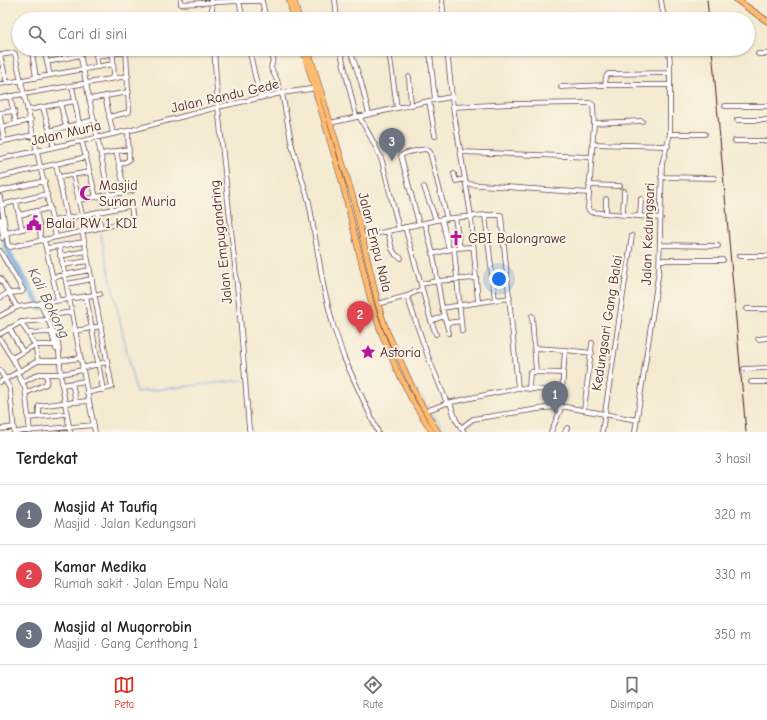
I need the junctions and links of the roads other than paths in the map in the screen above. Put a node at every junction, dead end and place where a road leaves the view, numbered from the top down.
1 (181, 0) edge
2 (246, 0) edge
3 (289, 0) edge
4 (294, 0) edge
5 (335, 0) edge
6 (442, 0) edge
7 (661, 0) edge
8 (737, 0) edge
9 (239, 1) junction
10 (213, 2) edge
11 (241, 12) edge
12 (264, 12) edge
13 (292, 12) edge
14 (297, 12) edge
15 (336, 12) edge
16 (443, 12) edge
17 (663, 12) edge
18 (754, 12) edge
19 (755, 13) edge
20 (767, 21) edge
21 (12, 53) edge
22 (758, 54) dead end
23 (767, 54) edge
24 (15, 56) edge
25 (33, 56) edge
26 (46, 56) edge
27 (76, 56) edge
28 (81, 56) edge
29 (96, 56) edge
30 (113, 56) edge
31 (127, 56) edge
32 (215, 56) edge
33 (251, 56) edge
34 (272, 56) edge
35 (306, 56) edge
36 (310, 56) edge
37 (342, 56) edge
38 (352, 56) edge
39 (430, 56) edge
40 (448, 56) edge
41 (669, 56) edge
42 (65, 58) joint
43 (390, 58) dead end
44 (47, 62) junction
45 (114, 64) junction
46 (98, 66) junction
47 (2, 69) edge
48 (84, 69) junction
49 (670, 73) junction
50 (50, 75) junction
51 (128, 76) junction
52 (409, 77) dead end
53 (36, 78) junction
54 (114, 78) junction
55 (21, 80) junction
56 (7, 83) junction
57 (86, 83) junction
58 (0, 84) edge
59 (605, 85) junction
60 (670, 85) junction
61 (72, 86) junction
62 (561, 87) dead end
63 (317, 88) junction
64 (129, 92) junction
65 (281, 93) junction
66 (24, 94) junction
67 (10, 96) junction
68 (104, 96) junction
69 (451, 97) junction
70 (0, 98) edge
71 (260, 98) junction
72 (90, 99) junction
73 (435, 100) junction
74 (75, 101) junction
75 (429, 101) junction
76 (60, 103) junction
77 (411, 105) junction
78 (220, 106) junction
79 (725, 106) dead end
80 (767, 106) edge
81 (43, 107) junction
82 (453, 107) junction
83 (396, 108) junction
84 (28, 110) junction
85 (14, 111) junction
86 (368, 114) junction
87 (0, 115) edge
88 (358, 116) junction
89 (109, 117) junction
90 (31, 120) junction
91 (94, 120) junction
92 (737, 120) dead end
93 (767, 120) edge
94 (642, 121) dead end
95 (332, 122) junction
96 (594, 122) junction
97 (16, 123) junction
98 (80, 123) junction
99 (66, 126) junction
100 (2, 127) junction
101 (136, 129) joint
102 (49, 131) junction
103 (128, 131) junction
104 (113, 134) junction
105 (670, 134) junction
106 (705, 134) dead end
107 (33, 135) junction
108 (435, 136) dead end
109 (97, 138) junction
110 (735, 141) dead end
111 (767, 141) edge
112 (2, 142) edge
113 (82, 142) junction
114 (592, 144) junction
115 (668, 146) junction
116 (54, 147) junction
117 (129, 149) junction
118 (37, 151) junction
119 (116, 151) junction
120 (460, 152) junction
121 (101, 154) junction
122 (86, 157) junction
123 (591, 157) junction
124 (0, 159) edge
125 (56, 164) junction
126 (119, 165) junction
127 (41, 167) junction
128 (90, 172) junction
129 (454, 174) dead end
130 (73, 175) junction
131 (0, 177) edge
132 (59, 177) junction
133 (661, 177) junction
134 (714, 178) dead end
135 (465, 179) junction
136 (44, 181) junction
137 (466, 184) junction
138 (589, 184) junction
139 (620, 186) dead end
140 (424, 187) dead end
141 (0, 191) edge
142 (132, 191) dead end
143 (624, 191) dead end
144 (125, 192) junction
145 (589, 193) junction
146 (47, 194) junction
147 (109, 195) junction
148 (0, 197) edge
149 (96, 197) junction
150 (606, 199) dead end
151 (641, 199) dead end
152 (78, 200) junction
153 (16, 202) junction
154 (1, 205) junction
155 (50, 208) junction
156 (112, 209) junction
157 (36, 212) junction
158 (97, 212) junction
159 (606, 213) junction
160 (623, 214) junction
161 (19, 215) junction
162 (82, 215) junction
163 (485, 215) junction
164 (471, 216) junction
165 (640, 216) junction
166 (68, 218) junction
167 (455, 218) junction
168 (661, 218) junction
169 (444, 219) junction
170 (0, 220) edge
171 (436, 220) junction
172 (53, 221) junction
173 (425, 223) junction
174 (418, 224) junction
175 (39, 225) junction
176 (101, 227) junction
177 (405, 227) junction
178 (22, 228) junction
179 (399, 229) junction
180 (82, 231) junction
181 (388, 232) junction
182 (6, 233) junction
183 (632, 236) dead end
184 (364, 237) junction
185 (56, 238) junction
186 (4, 240) edge
187 (43, 240) junction
188 (84, 242) junction
189 (59, 246) junction
190 (660, 246) junction
191 (718, 246) dead end
192 (473, 247) junction
193 (47, 248) junction
194 (460, 248) junction
195 (452, 249) junction
196 (0, 251) edge
197 (86, 251) junction
198 (433, 254) junction
199 (60, 256) junction
200 (739, 256) dead end
201 (767, 256) edge
202 (401, 258) dead end
203 (660, 260) junction
204 (723, 260) dead end
205 (88, 261) junction
206 (63, 265) junction
207 (90, 270) junction
208 (65, 275) junction
209 (53, 277) junction
210 (0, 278) edge
211 (475, 278) junction
212 (92, 279) junction
213 (456, 279) junction
214 (438, 281) junction
215 (67, 284) junction
216 (422, 287) junction
217 (9, 293) junction
218 (94, 294) junction
219 (100, 294) dead end
220 (86, 296) junction
221 (407, 296) junction
222 (0, 298) edge
223 (69, 298) junction
224 (510, 298) junction
225 (58, 300) junction
226 (495, 300) junction
227 (478, 302) junction
228 (38, 303) junction
229 (379, 303) junction
230 (459, 305) junction
231 (17, 307) junction
232 (442, 308) junction
233 (747, 309) dead end
234 (767, 309) edge
235 (72, 312) junction
236 (0, 316) edge
237 (444, 316) junction
238 (532, 316) dead end
239 (46, 318) junction
240 (431, 320) junction
241 (461, 321) junction
242 (21, 322) junction
243 (447, 323) junction
244 (101, 326) junction
245 (9, 328) junction
246 (92, 328) junction
247 (75, 331) junction
248 (462, 331) dead end
249 (51, 332) junction
250 (28, 333) junction
251 (449, 333) dead end
252 (0, 334) edge
253 (436, 334) dead end
254 (767, 338) edge
255 (0, 339) edge
256 (758, 339) dead end
257 (592, 343) dead end
258 (56, 345) junction
259 (34, 346) junction
260 (535, 348) junction
261 (565, 350) junction
262 (23, 352) junction
263 (592, 353) junction
264 (12, 358) junction
265 (80, 358) junction
266 (38, 361) junction
267 (59, 361) junction
268 (108, 362) junction
269 (98, 364) junction
270 (767, 368) edge
271 (82, 369) junction
272 (744, 369) dead end
273 (0, 370) edge
274 (18, 371) junction
275 (536, 372) junction
276 (564, 373) junction
277 (46, 374) junction
278 (60, 374) junction
279 (5, 379) junction
280 (85, 381) junction
281 (0, 382) edge
282 (23, 382) junction
283 (751, 382) dead end
284 (767, 382) edge
285 (72, 383) junction
286 (62, 385) junction
287 (518, 388) junction
288 (529, 389) junction
289 (103, 390) junction
290 (562, 391) junction
291 (26, 393) junction
292 (87, 393) junction
293 (415, 398) junction
294 (88, 401) junction
295 (76, 402) junction
296 (64, 403) junction
297 (448, 403) junction
298 (561, 408) junction
299 (428, 410) junction
300 (584, 410) junction
301 (65, 414) junction
302 (604, 414) junction
303 (39, 416) junction
304 (28, 418) junction
305 (637, 420) junction
306 (94, 425) junction
307 (461, 428) junction
308 (0, 429) edge
309 (69, 429) edge
310 (15, 430) edge
311 (30, 431) edge
312 (41, 431) edge
313 (95, 432) edge
314 (250, 432) edge
315 (378, 432) edge
316 (432, 432) edge
317 (438, 432) edge
318 (464, 432) edge
319 (551, 432) edge
320 (602, 432) edge
321 (636, 432) edge

1 - 10 street
2 - 9 street
2 - 12 street
3 - 13 main road
4 - 14 main road
5 - 15 street
6 - 16 street
7 - 17 street
8 - 18 highway
9 - 10 street
9 - 11 street
19 - 20 highway
21 - 47 street
22 - 23 street
24 - 55 street
25 - 53 street
26 - 44 street
27 - 42 street
28 - 48 street
29 - 46 street
30 - 45 street
31 - 51 street
32 - 78 street, Jalan Empugandring
33 - 71 street
34 - 65 street
35 - 63 main road, Jalan Empu Nala
36 - 63 main road, Jalan Empu Nala
37 - 88 street
38 - 86 street
39 - 73 street
40 - 69 street
41 - 49 street, Jalan Kedungsari
42 - 44 street
43 - 83 street
44 - 50 street
45 - 46 street
45 - 54 street
46 - 48 street
47 - 56 street
48 - 50 street
48 - 57 street
49 - 59 street
49 - 60 street, Jalan Kedungsari
50 - 53 street
51 - 54 street
51 - 64 street
52 - 77 street
53 - 55 street
54 - 57 street
55 - 56 street
55 - 66 street
56 - 58 street
57 - 61 street
57 - 72 street
59 - 60 street
59 - 62 street
60 - 105 street, Jalan Kedungsari
61 - 66 street
61 - 74 street
63 - 65 street, Jalan Randu Gede
63 - 95 main road, Jalan Empu Nala
63 - 293 main road, Jalan Empu Nala
64 - 68 street
64 - 89 street
65 - 71 street, Jalan Randu Gede
65 - 315 street
66 - 67 street
66 - 84 street
67 - 70 street
67 - 85 street
68 - 72 street
68 - 89 street
69 - 73 street
69 - 82 street
71 - 78 street, Jalan Randu Gede
72 - 91 street
73 - 75 street
74 - 76 street
74 - 98 street
75 - 77 street
75 - 108 street
76 - 81 street
76 - 99 street
77 - 83 street
78 - 101 street, Jalan Randu Gede
78 - 314 street, Jalan Empugandring
79 - 80 street
81 - 84 street
81 - 102 street
82 - 96 street
82 - 120 street
83 - 86 street
84 - 90 street
85 - 87 street
85 - 97 street
86 - 88 street
87 - 100 street
88 - 95 street
88 - 179 street
89 - 104 street
90 - 97 street
90 - 107 street
91 - 98 street
91 - 109 street
92 - 93 street
94 - 96 street
95 - 184 main road, Jalan Empu Nala
96 - 114 street
97 - 100 street
98 - 99 street
99 - 102 street
100 - 112 street
101 - 103 street, Jalan Muria
102 - 116 street
103 - 104 street, Jalan Muria
103 - 117 street
104 - 109 street, Jalan Muria
105 - 106 street
105 - 115 street, Jalan Kedungsari
107 - 112 street
107 - 118 street
109 - 113 street, Jalan Muria
109 - 121 street
110 - 111 street
113 - 116 street, Jalan Muria
113 - 122 street
114 - 115 street
114 - 123 street
115 - 133 street, Jalan Kedungsari
116 - 118 street, Jalan Muria
117 - 119 street
117 - 126 street
118 - 124 street, Jalan Muria
118 - 127 street
119 - 121 street
119 - 126 street
120 - 123 street
120 - 135 street
121 - 147 street
122 - 125 street
122 - 128 street
123 - 138 street
125 - 127 street
125 - 132 street
126 - 144 street
127 - 131 street
127 - 136 street
128 - 130 street
128 - 149 street
129 - 135 street
130 - 132 street
130 - 152 street
132 - 166 street
133 - 134 street
133 - 168 street, Jalan Kedungsari
135 - 137 street
136 - 141 street
136 - 146 street
137 - 145 street
137 - 164 street
138 - 139 street
138 - 145 street
140 - 171 street
142 - 144 street
143 - 160 street
144 - 147 street
145 - 159 street
146 - 153 street
146 - 155 street
147 - 149 street
147 - 156 street
148 - 154 street
149 - 152 street
150 - 159 street
151 - 165 street
152 - 162 street
153 - 154 street
153 - 161 street
154 - 182 street
155 - 157 street
155 - 172 street
156 - 158 street
156 - 176 street
157 - 161 street
157 - 175 street
158 - 162 street
158 - 176 street
159 - 160 street
160 - 165 street
161 - 178 street
162 - 166 street
163 - 164 street
163 - 224 street
163 - 226 street
164 - 167 street
164 - 192 street
165 - 168 street
166 - 172 street
167 - 169 street
167 - 194 street
168 - 190 street, Jalan Kedungsari
169 - 171 street
169 - 174 street
169 - 195 street
170 - 186 street
171 - 173 street
172 - 185 street
173 - 174 street
173 - 198 street
174 - 177 street
175 - 178 street
175 - 187 street
176 - 180 street
177 - 179 street
177 - 216 street
178 - 182 street
179 - 181 street
180 - 185 street
180 - 188 street
181 - 184 street
181 - 202 street
182 - 186 street
183 - 302 street, Kedungsari Gang Balai
184 - 229 main road, Jalan Empu Nala
185 - 187 street
186 - 187 street
187 - 193 street
188 - 189 street
188 - 197 street
189 - 193 street
189 - 199 street
190 - 191 street
190 - 203 street, Jalan Kedungsari
192 - 194 street
192 - 211 street
193 - 209 street
194 - 195 street
195 - 198 street
195 - 213 street
196 - 217 street
197 - 199 street
197 - 205 street
198 - 214 street
199 - 206 street
200 - 201 street
203 - 204 street
203 - 305 street, Jalan Kedungsari
205 - 206 street
205 - 207 street
206 - 208 street
207 - 208 street
207 - 212 street
208 - 209 street
208 - 215 street
209 - 225 street
210 - 217 street
211 - 213 street
211 - 227 street
212 - 215 street
212 - 218 street
213 - 214 street
213 - 230 street
214 - 216 street
214 - 232 street
215 - 223 street
216 - 221 street
216 - 240 street
217 - 222 street
217 - 231 street
218 - 219 street
218 - 220 street
218 - 244 street
220 - 223 street
220 - 246 street
221 - 229 street
221 - 297 street
223 - 225 street
223 - 235 street
224 - 226 street
224 - 287 street
225 - 228 street
226 - 227 street
227 - 230 street
228 - 231 street
228 - 239 street
229 - 293 main road, Jalan Empu Nala
230 - 232 street
230 - 241 street
231 - 236 street
232 - 237 street
233 - 234 street
235 - 239 street
235 - 247 street
237 - 240 street
237 - 243 street
238 - 260 street
239 - 242 street
239 - 249 street
239 - 267 street
240 - 253 street
241 - 243 street
241 - 248 street
242 - 245 street
242 - 250 street
243 - 251 street
244 - 246 street
244 - 268 street
245 - 252 street
245 - 262 street
246 - 247 street
246 - 269 street
247 - 265 street
249 - 250 street
249 - 258 street
250 - 259 street
254 - 256 street
255 - 264 street
257 - 263 street
258 - 259 street
258 - 267 street
259 - 262 street
259 - 266 street
260 - 261 street
260 - 275 street
261 - 263 street
261 - 276 street
262 - 264 street
263 - 300 street
264 - 274 street
265 - 267 street
265 - 271 street
266 - 267 street
266 - 274 street
267 - 278 street
268 - 269 street
268 - 289 street
269 - 271 street
269 - 289 street
270 - 272 street
271 - 278 street
271 - 280 street
273 - 279 street
274 - 279 street
274 - 282 street
275 - 276 street
275 - 288 street
276 - 290 street
277 - 278 street
277 - 282 street
277 - 291 street
278 - 286 street
278 - 296 street
279 - 281 street
279 - 310 street
280 - 285 street
280 - 292 street
282 - 291 street
283 - 284 street
285 - 286 street
285 - 295 street
286 - 296 street
287 - 288 street
287 - 297 street
288 - 290 street
289 - 292 street
290 - 298 street
291 - 304 street
292 - 294 street
293 - 299 main road, Jalan Empu Nala
293 - 316 main road, Jalan Empu Nala
294 - 295 street
294 - 306 street
295 - 296 street
296 - 301 street
296 - 303 street
296 - 309 street
297 - 299 street
297 - 307 street
298 - 300 street
298 - 307 street
298 - 319 street
299 - 317 main road, Jalan Empu Nala
300 - 302 street
301 - 303 street
301 - 309 street
302 - 305 street
302 - 320 street, Kedungsari Gang Balai
303 - 304 street
304 - 311 street
305 - 321 street, Jalan Kedungsari
306 - 309 street
306 - 313 street
307 - 318 street
308 - 310 street
309 - 312 street
310 - 311 street
311 - 312 street

